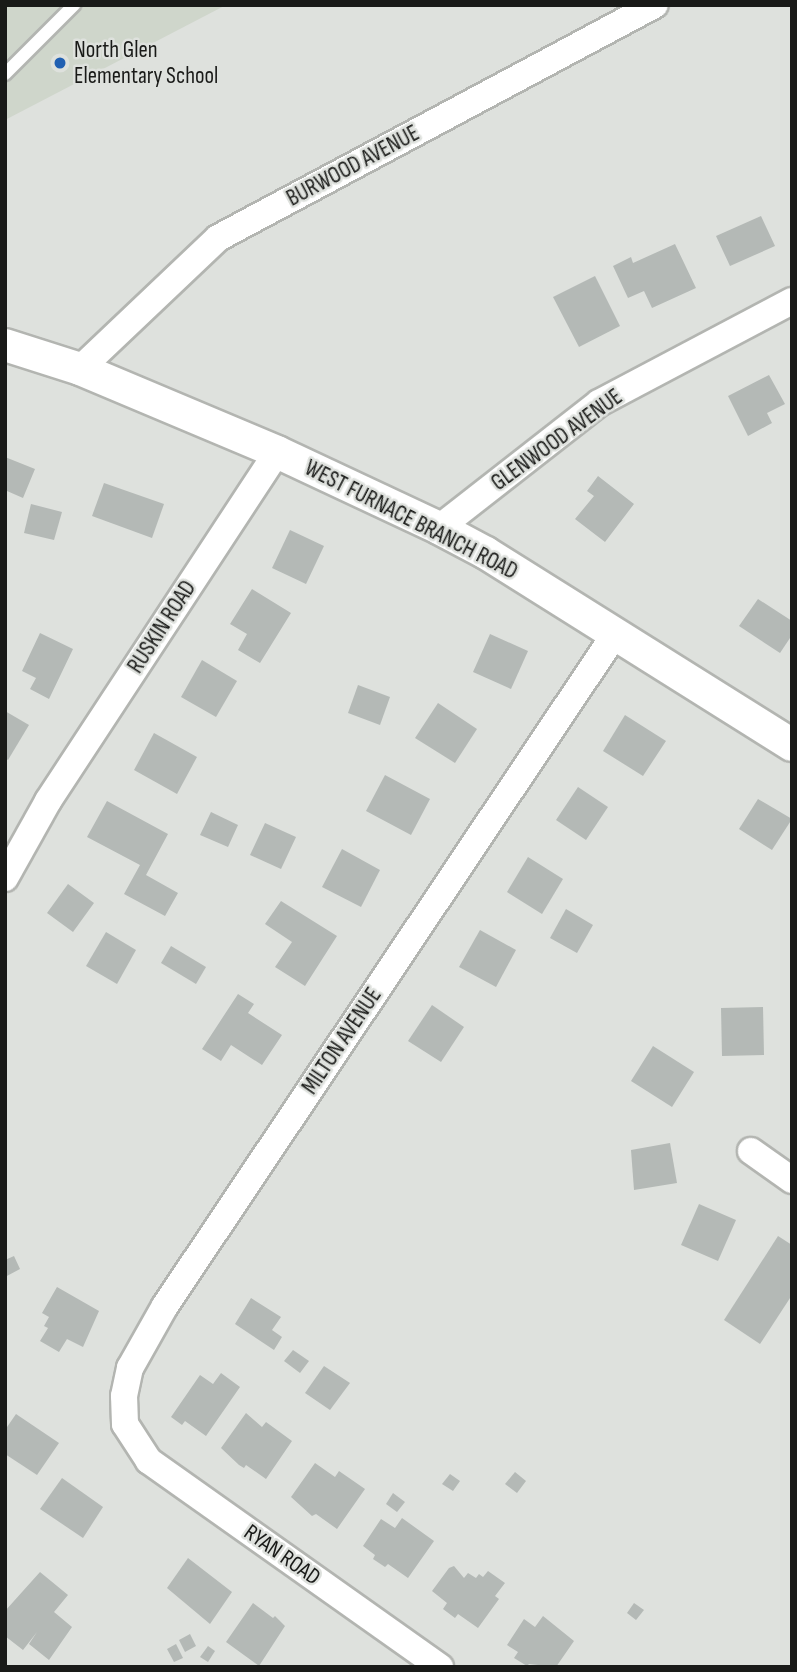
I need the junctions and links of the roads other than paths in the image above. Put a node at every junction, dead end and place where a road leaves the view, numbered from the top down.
1 (74, 5) edge
2 (655, 5) edge
3 (5, 74) edge
4 (792, 301) edge
5 (5, 345) edge
6 (80, 369) junction
7 (277, 452) junction
8 (439, 528) junction
9 (615, 634) junction
10 (792, 745) edge
11 (5, 878) edge
12 (751, 1152) dead end
13 (792, 1180) edge
14 (149, 1461) joint
15 (414, 1658) edge
16 (440, 1667) edge

1 - 3 lane
2 - 6 street, BURWOOD AVENUE
4 - 8 street, GLENWOOD AVENUE
5 - 6 street, WEST FURNACE BRANCH ROAD
6 - 7 street, WEST FURNACE BRANCH ROAD
7 - 8 street, WEST FURNACE BRANCH ROAD
7 - 11 street, RUSKIN ROAD
8 - 9 street, WEST FURNACE BRANCH ROAD
9 - 10 street, WEST FURNACE BRANCH ROAD
9 - 14 street, MILTON AVENUE
12 - 13 street
14 - 15 street, RYAN ROAD
15 - 16 street, RYAN ROAD

